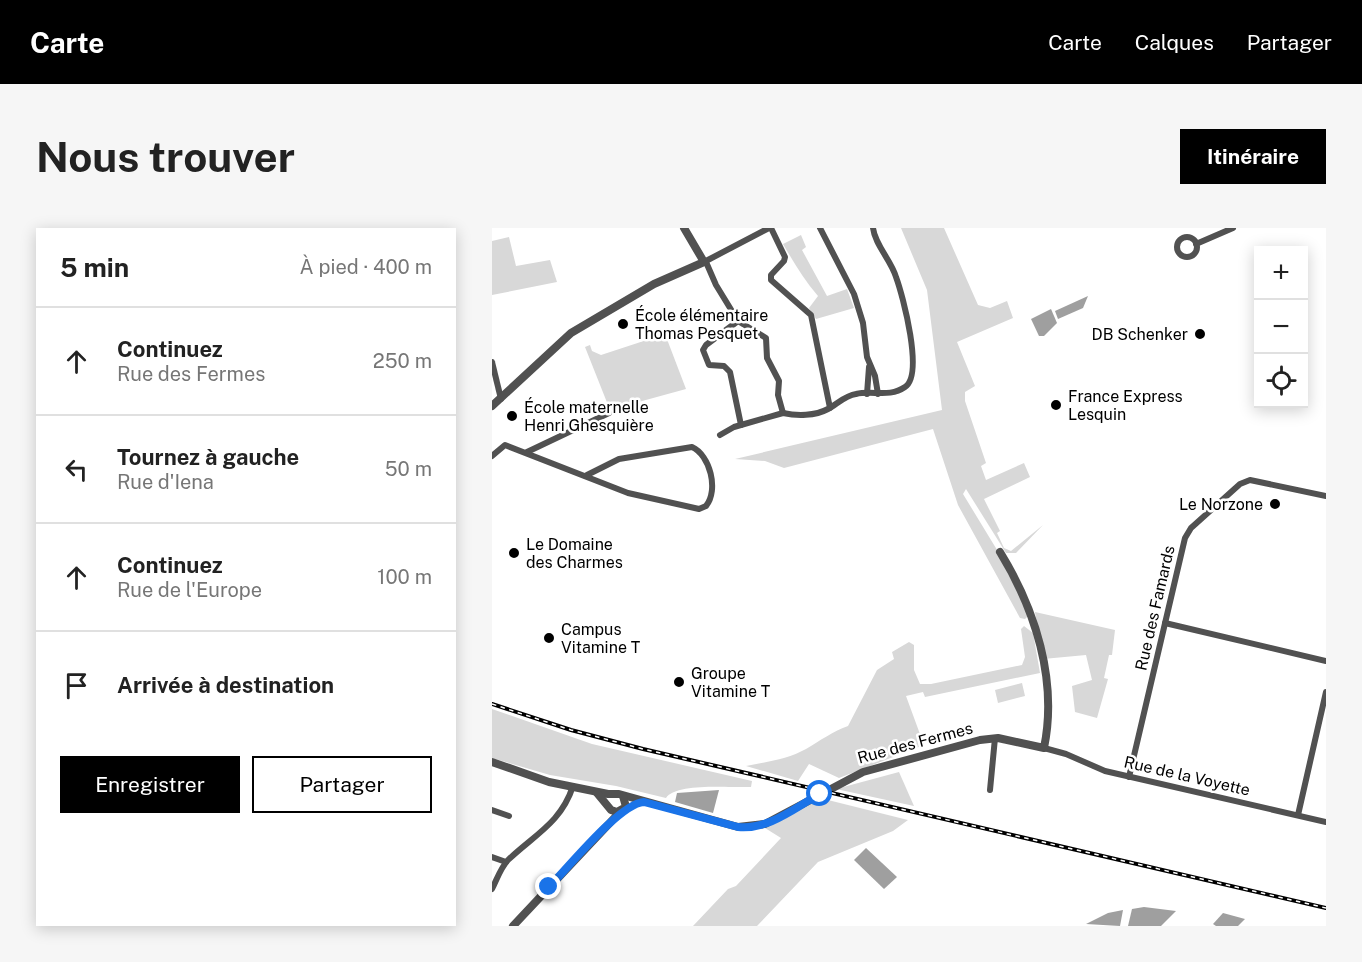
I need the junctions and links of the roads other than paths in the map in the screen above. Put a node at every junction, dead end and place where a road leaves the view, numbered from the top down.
1 (684, 228) edge
2 (770, 228) edge
3 (820, 228) edge
4 (873, 228) edge
5 (1233, 228) edge
6 (1196, 244) dead end
7 (705, 262) junction
8 (738, 321) junction
9 (492, 362) edge
10 (870, 367) junction
11 (867, 394) junction
12 (878, 394) junction
13 (501, 399) junction
14 (492, 406) edge
15 (830, 408) junction
16 (609, 413) dead end
17 (783, 413) junction
18 (741, 425) junction
19 (720, 435) dead end
20 (527, 452) junction
21 (492, 456) edge
22 (587, 475) junction
23 (1326, 496) edge
24 (1000, 552) dead end
25 (1165, 623) junction
26 (1326, 661) edge
27 (1326, 692) edge
28 (995, 738) junction
29 (1044, 748) junction
30 (492, 762) edge
31 (1129, 777) junction
32 (573, 786) junction
33 (990, 789) dead end
34 (591, 790) junction
35 (619, 795) junction
36 (644, 802) junction
37 (609, 806) junction
38 (492, 810) edge
39 (623, 810) junction
40 (1298, 814) junction
41 (509, 816) dead end
42 (1326, 822) edge
43 (601, 833) junction
44 (492, 857) edge
45 (506, 862) junction
46 (492, 889) edge
47 (513, 926) edge

1 - 7 street
2 - 7 street
2 - 15 street
3 - 10 street
4 - 12 street
5 - 6 street
7 - 8 street
7 - 13 street
8 - 17 street
8 - 18 street
9 - 13 street
10 - 11 street
10 - 12 street
11 - 12 street
11 - 15 street
13 - 14 street
15 - 17 street
16 - 20 street
17 - 18 street
18 - 19 street
20 - 21 street
20 - 22 street
22 - 22 street
23 - 25 street, Rue des Famards
24 - 29 street
25 - 26 street
25 - 31 street, Rue des Famards
27 - 40 street
28 - 29 street, Rue des Fermes
28 - 33 street, Rue des Fermes
28 - 36 street, Rue des Fermes
29 - 31 street, Rue de la Voyette
30 - 32 street, Rue des Fermes
31 - 40 street, Rue de la Voyette
32 - 34 street, Rue des Fermes
32 - 45 street
34 - 35 street, Rue des Fermes
34 - 37 street
35 - 36 street, Rue des Fermes
35 - 37 street
35 - 39 street
36 - 39 street
37 - 39 street
37 - 43 street
38 - 41 street
39 - 43 street
40 - 42 street, Rue de la Voyette
43 - 47 street
44 - 45 street
45 - 46 street

